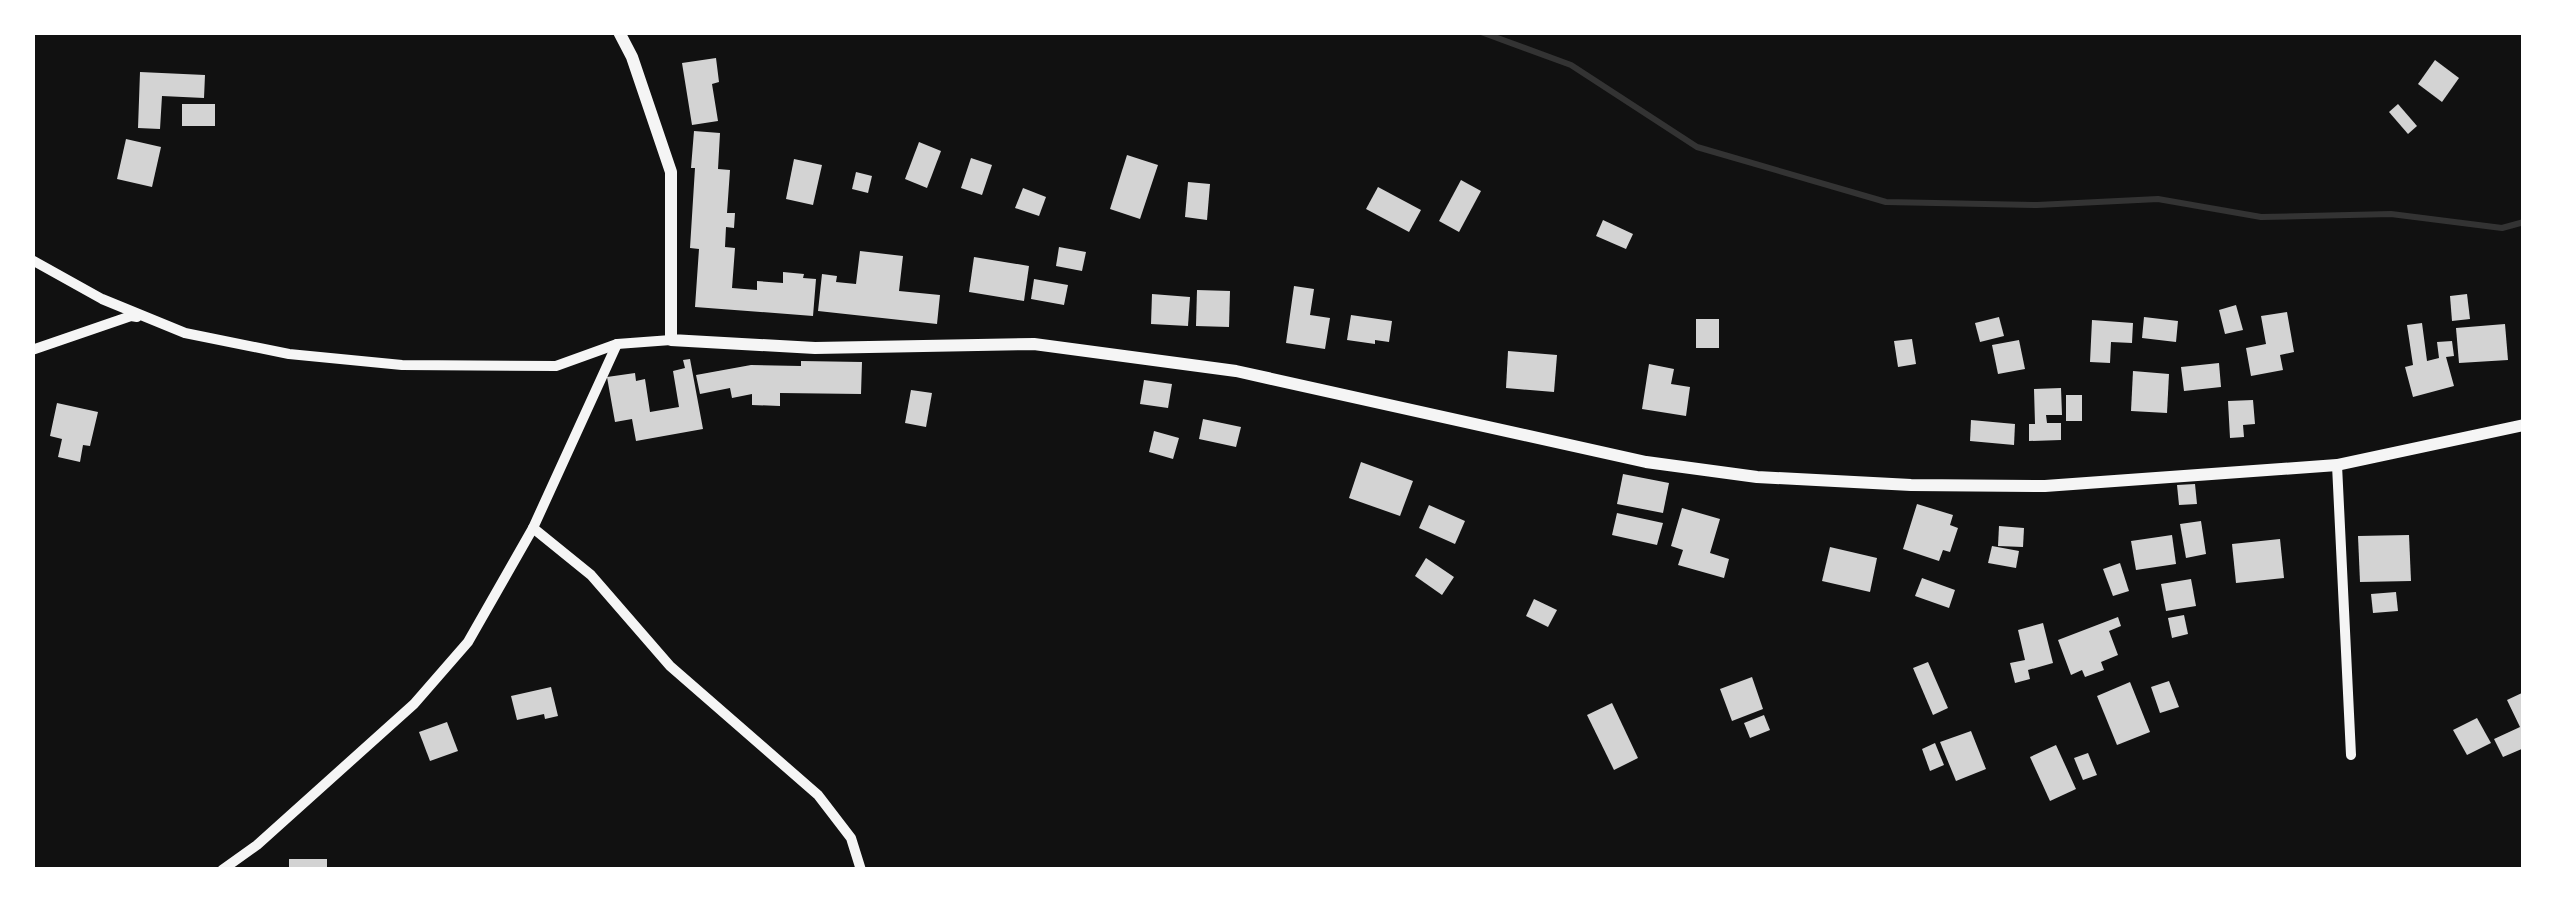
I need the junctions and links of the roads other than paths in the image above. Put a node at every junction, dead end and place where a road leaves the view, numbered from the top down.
1 (619, 32) edge
2 (32, 260) edge
3 (185, 333) junction
4 (671, 340) junction
5 (617, 344) junction
6 (32, 350) edge
7 (2524, 425) edge
8 (2337, 465) junction
9 (533, 528) junction
10 (2350, 755) dead end
11 (224, 870) edge
12 (861, 870) edge

1 - 4 street
2 - 3 street
3 - 5 street
3 - 6 street
4 - 5 street
4 - 8 street
5 - 9 street
7 - 8 street
8 - 10 street
9 - 11 street
9 - 12 street

